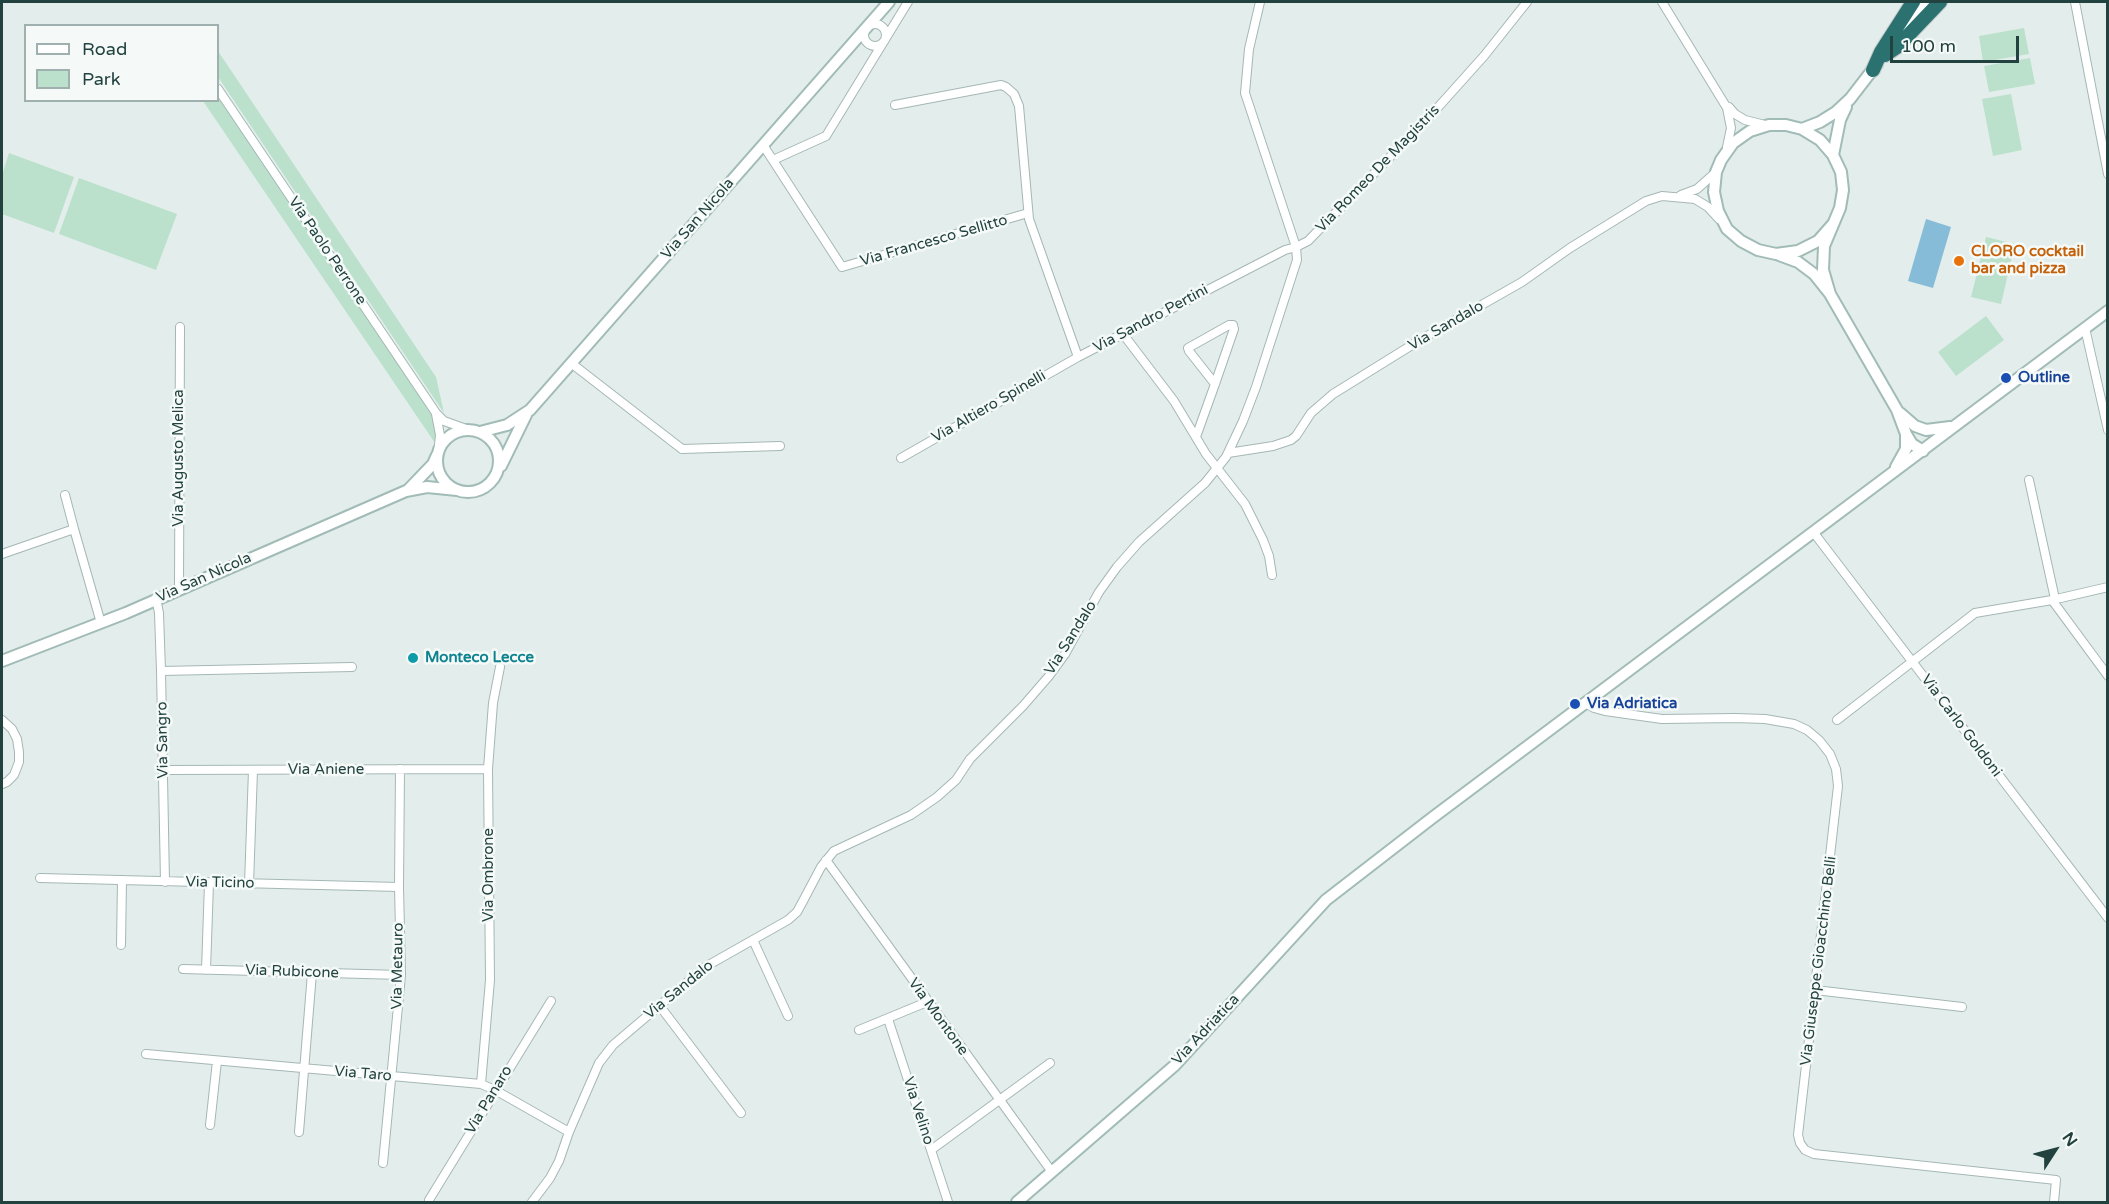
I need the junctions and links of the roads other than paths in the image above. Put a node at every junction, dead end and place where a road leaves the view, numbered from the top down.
1 (889, 2) edge
2 (908, 2) edge
3 (1260, 2) edge
4 (1527, 2) edge
5 (1662, 2) edge
6 (1913, 2) edge
7 (1928, 2) edge
8 (1940, 2) edge
9 (2075, 2) edge
10 (866, 28) junction
11 (885, 41) junction
12 (1885, 56) junction
13 (1873, 70) junction
14 (219, 90) edge
15 (1722, 99) junction
16 (1850, 99) junction
17 (895, 105) dead end
18 (1769, 125) junction
19 (1802, 129) junction
20 (763, 145) junction
21 (1833, 155) junction
22 (773, 160) junction
23 (1721, 160) junction
24 (1716, 172) junction
25 (2108, 174) edge
26 (1673, 196) junction
27 (1028, 213) junction
28 (1833, 224) junction
29 (1728, 229) junction
30 (1296, 247) junction
31 (1776, 254) junction
32 (1830, 294) junction
33 (2108, 311) edge
34 (180, 327) dead end
35 (2085, 328) junction
36 (1123, 334) junction
37 (1078, 357) junction
38 (571, 363) junction
39 (1215, 384) junction
40 (530, 410) junction
41 (1897, 410) junction
42 (436, 413) junction
43 (1956, 425) junction
44 (1915, 426) junction
45 (2108, 430) edge
46 (475, 431) junction
47 (1906, 434) junction
48 (1196, 437) junction
49 (780, 446) dead end
50 (1923, 451) junction
51 (1228, 453) junction
52 (438, 454) junction
53 (901, 458) dead end
54 (1217, 469) junction
55 (498, 471) junction
56 (1892, 475) junction
57 (2029, 480) dead end
58 (457, 490) junction
59 (406, 491) junction
60 (65, 495) dead end
61 (74, 529) junction
62 (1814, 533) junction
63 (2, 554) edge
64 (1272, 575) dead end
65 (2108, 587) edge
66 (179, 589) junction
67 (156, 598) junction
68 (2053, 600) junction
69 (101, 623) junction
70 (2, 658) edge
71 (1912, 662) junction
72 (352, 667) dead end
73 (500, 667) dead end
74 (161, 671) junction
75 (2108, 676) edge
76 (1585, 703) junction
77 (2, 720) edge
78 (1837, 720) dead end
79 (400, 769) junction
80 (488, 769) junction
81 (164, 770) junction
82 (254, 770) junction
83 (2, 784) edge
84 (826, 860) junction
85 (40, 878) dead end
86 (122, 880) junction
87 (165, 882) junction
88 (208, 883) junction
89 (249, 884) junction
90 (399, 887) junction
91 (2108, 918) edge
92 (753, 940) junction
93 (121, 945) dead end
94 (183, 969) dead end
95 (206, 970) junction
96 (312, 973) junction
97 (401, 975) junction
98 (1815, 990) junction
99 (551, 1001) dead end
100 (927, 1002) junction
101 (659, 1005) junction
102 (1962, 1007) dead end
103 (788, 1016) dead end
104 (888, 1019) junction
105 (859, 1030) dead end
106 (146, 1054) dead end
107 (217, 1061) junction
108 (1050, 1063) dead end
109 (304, 1069) junction
110 (392, 1077) junction
111 (481, 1084) junction
112 (495, 1090) junction
113 (1000, 1101) junction
114 (741, 1113) dead end
115 (210, 1125) dead end
116 (299, 1132) dead end
117 (569, 1132) junction
118 (931, 1150) junction
119 (383, 1163) dead end
120 (1052, 1172) junction
121 (429, 1200) dead end
122 (532, 1203) edge
123 (948, 1203) edge
124 (1017, 1203) edge
125 (2054, 1203) edge

1 - 10 street, Via San Nicola
2 - 11 street
3 - 30 street
4 - 30 street, Via Romeo De Magistris
5 - 15 street
6 - 13 highway
7 - 12 street
8 - 12 highway
9 - 25 street
10 - 11 street
10 - 11 street
10 - 20 street, Via San Nicola
11 - 22 street
12 - 13 street
13 - 16 street
14 - 42 street, Via Paolo Perrone
15 - 18 street
15 - 23 street
16 - 19 street
16 - 21 street
17 - 27 street, Via Sandro Pertini
18 - 19 street
18 - 23 street
19 - 21 street
20 - 22 street, Via Francesco Sellitto
20 - 38 street, Via San Nicola
21 - 28 street
22 - 27 street, Via Francesco Sellitto
23 - 24 street
24 - 26 street, Via Sandalo
24 - 29 street
26 - 29 street, Via Sandalo
26 - 51 street, Via Sandalo
27 - 37 street, Via Sandro Pertini
28 - 31 street
28 - 32 street
29 - 31 street
30 - 36 street, Via Sandro Pertini
30 - 51 street
31 - 32 street
32 - 41 street
33 - 35 street, Via Adriatica
34 - 66 street, Via Augusto Melica
35 - 43 street, Via Adriatica
35 - 45 street
36 - 37 street, Via Sandro Pertini
36 - 48 street
37 - 53 street, Via Altiero Spinelli
38 - 40 street, Via San Nicola
38 - 49 street
39 - 39 street
39 - 48 street
40 - 46 street, Via San Nicola
40 - 55 street, Via San Nicola
41 - 44 street
41 - 47 street
42 - 46 street, Via Paolo Perrone
42 - 52 street, Via Paolo Perrone
43 - 44 street
43 - 50 street, Via Adriatica
44 - 50 street
46 - 52 street, Via San Nicola
46 - 55 street
47 - 50 street
47 - 56 street
48 - 54 street
50 - 56 street, Via Adriatica
51 - 54 street, Via Sandalo
52 - 58 street
52 - 59 street, Via San Nicola
54 - 64 street
54 - 84 street, Via Sandalo
55 - 58 street, Via San Nicola
56 - 62 street, Via Adriatica
57 - 68 street
58 - 59 street, Via San Nicola
59 - 66 street, Via San Nicola
60 - 61 street
61 - 63 street
61 - 69 street
62 - 71 street, Via Carlo Goldoni
62 - 76 street, Via Adriatica
65 - 68 street
66 - 67 street, Via San Nicola
67 - 69 street, Via San Nicola
67 - 74 street, Via Sangro
68 - 71 street
68 - 75 street
69 - 70 street, Via San Nicola
71 - 78 street
71 - 91 street, Via Carlo Goldoni
72 - 74 street
73 - 80 street, Via Ombrone
74 - 81 street, Via Sangro
76 - 98 street, Via Giuseppe Gioacchino Belli
76 - 120 street, Via Adriatica
77 - 83 street
79 - 80 street, Via Aniene
79 - 82 street, Via Aniene
79 - 90 street, Via Metauro
80 - 111 street, Via Ombrone
81 - 82 street, Via Aniene
81 - 87 street, Via Sangro
82 - 89 street
84 - 92 street, Via Sandalo
84 - 100 street, Via Montone
85 - 86 street, Via Ticino
86 - 87 street, Via Ticino
86 - 93 street
87 - 88 street, Via Ticino
88 - 89 street, Via Ticino
88 - 95 street
89 - 90 street, Via Ticino
90 - 97 street, Via Metauro
92 - 101 street, Via Sandalo
92 - 103 street
94 - 95 street, Via Rubicone
95 - 96 street, Via Rubicone
96 - 97 street, Via Rubicone
96 - 109 street
97 - 110 street, Via Metauro
98 - 102 street
98 - 125 street, Via Giuseppe Gioacchino Belli
99 - 112 street, Via Panaro
100 - 104 street
100 - 113 street, Via Montone
101 - 114 street
101 - 117 street, Via Sandalo
104 - 105 street
104 - 118 street, Via Velino
106 - 107 street, Via Taro
107 - 109 street, Via Taro
107 - 115 street
108 - 113 street
109 - 110 street, Via Taro
109 - 116 street
110 - 111 street, Via Taro
110 - 119 street, Via Metauro
111 - 112 street, Via Taro
112 - 117 street, Via Taro
112 - 121 street, Via Panaro
113 - 118 street
113 - 120 street, Via Montone
117 - 122 street, Via Sandalo
118 - 123 street, Via Velino
120 - 124 street, Via Adriatica

